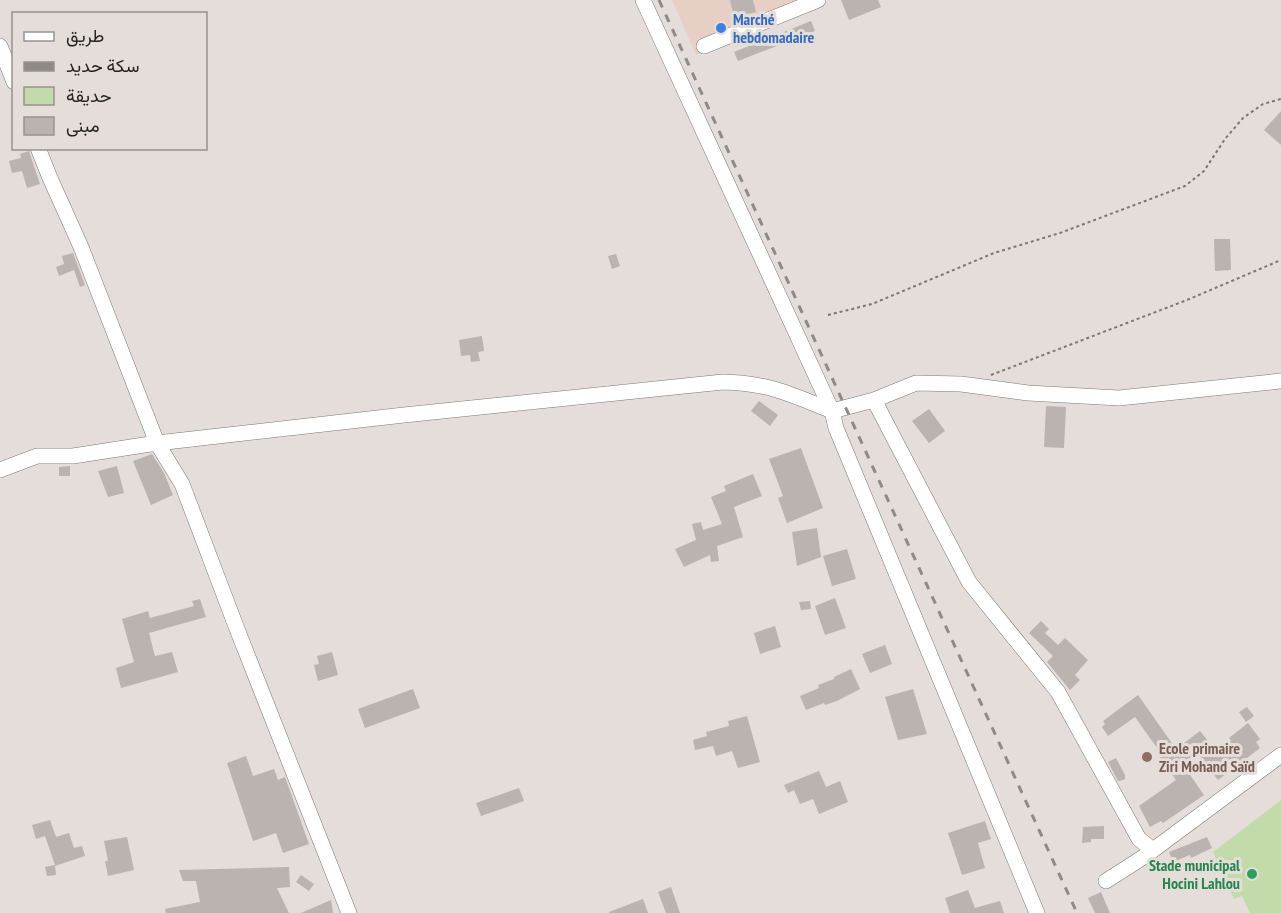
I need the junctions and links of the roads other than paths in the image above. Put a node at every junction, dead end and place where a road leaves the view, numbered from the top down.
1 (643, 0) edge
2 (818, 0) edge
3 (0, 46) edge
4 (704, 46) dead end
5 (12, 77) edge
6 (39, 150) edge
7 (1281, 381) edge
8 (874, 400) junction
9 (832, 411) junction
10 (157, 443) junction
11 (0, 470) edge
12 (1281, 755) edge
13 (1154, 850) junction
14 (1106, 880) dead end
15 (349, 913) edge
16 (1037, 913) edge

1 - 9 street
2 - 4 street
3 - 5 street
6 - 10 street
7 - 8 street
8 - 9 street
8 - 13 street
9 - 10 street
9 - 16 street
10 - 11 street
10 - 15 street
12 - 13 street
13 - 14 street

